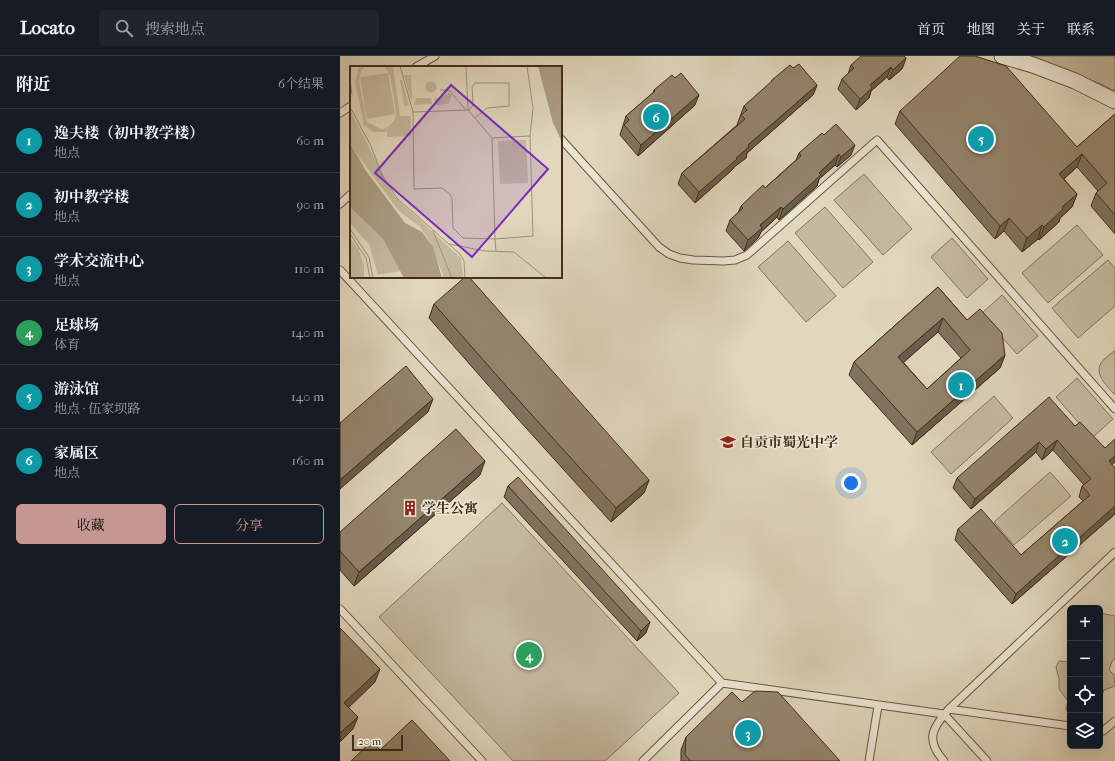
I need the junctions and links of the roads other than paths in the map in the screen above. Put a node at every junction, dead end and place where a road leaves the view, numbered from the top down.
1 (435, 56) edge
2 (1002, 56) edge
3 (418, 66) edge
4 (1115, 101) edge
5 (350, 107) edge
6 (340, 113) edge
7 (562, 140) edge
8 (350, 195) edge
9 (340, 204) edge
10 (340, 270) edge
11 (1115, 409) edge
12 (1115, 552) edge
13 (340, 608) edge
14 (722, 683) junction
15 (878, 706) junction
16 (946, 711) junction
17 (1115, 721) edge
18 (1067, 726) edge
19 (1103, 731) edge
20 (482, 761) edge
21 (643, 761) edge
22 (869, 761) edge
23 (944, 761) edge
24 (987, 761) edge

1 - 3 lane
2 - 4 street
5 - 6 lane
7 - 11 lane
8 - 9 lane
10 - 14 lane
12 - 16 lane
13 - 20 lane
14 - 15 lane
14 - 21 lane
15 - 16 lane
15 - 22 lane
16 - 18 lane
16 - 23 lane
16 - 24 lane
17 - 19 lane

